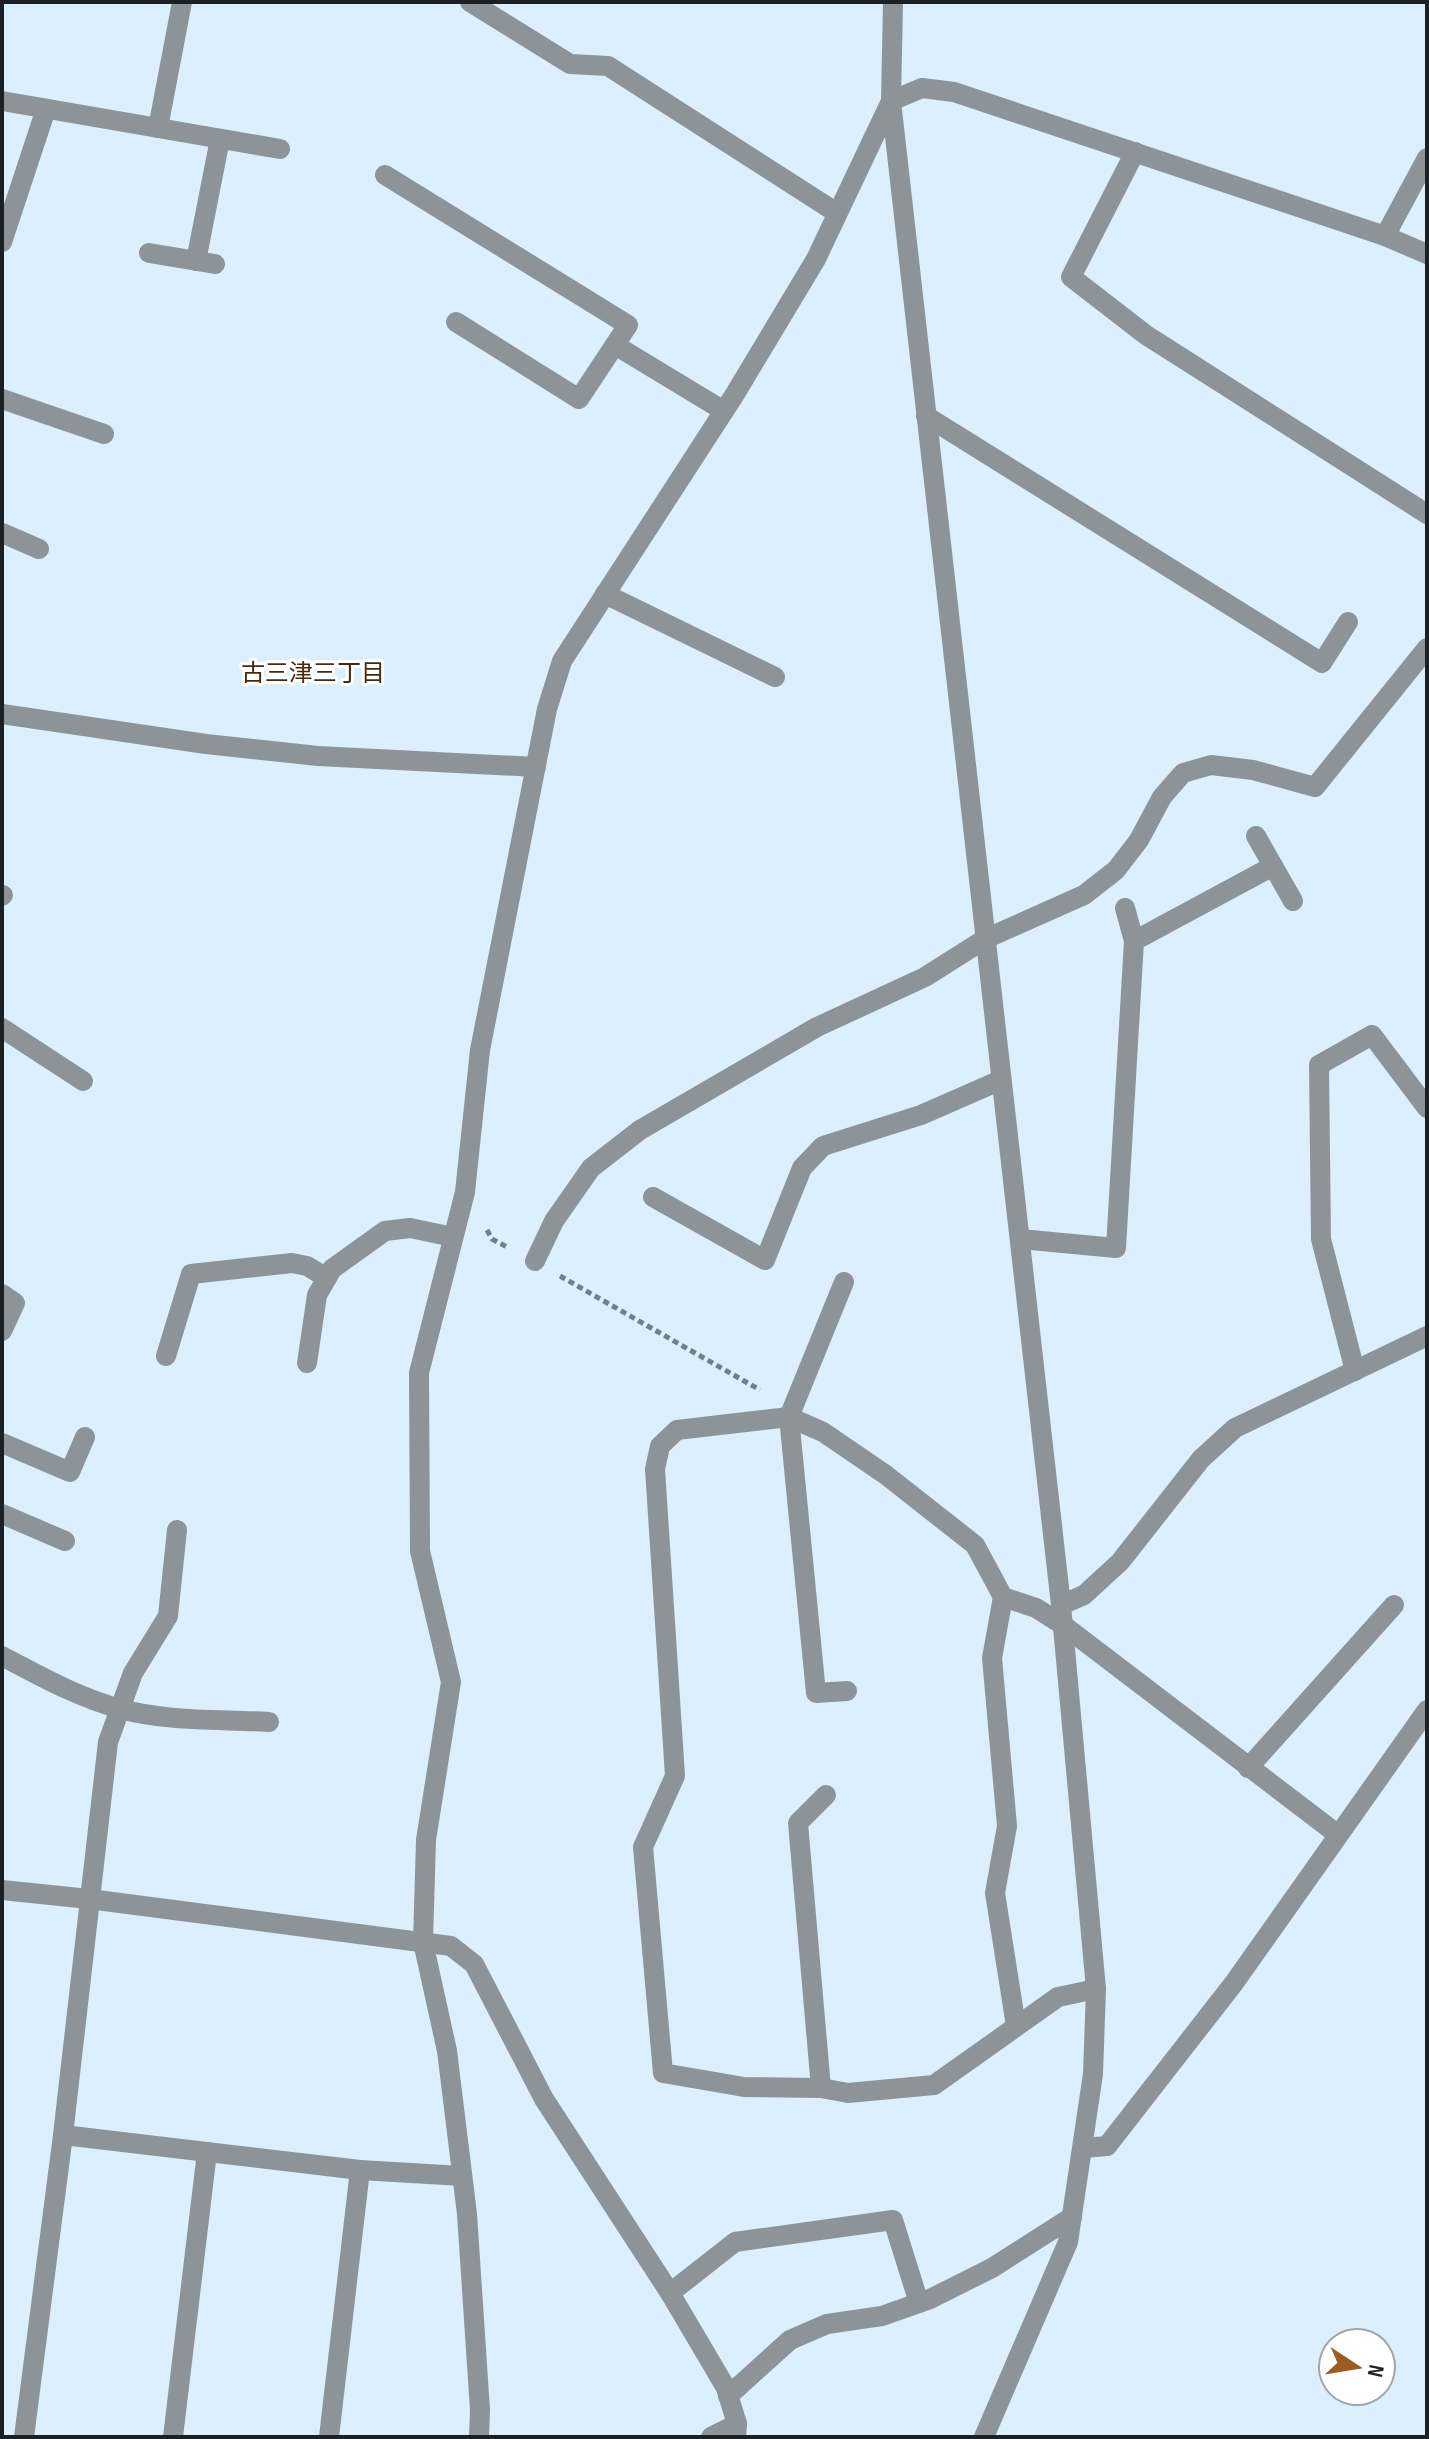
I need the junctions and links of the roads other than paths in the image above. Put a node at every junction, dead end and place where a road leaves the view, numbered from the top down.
1 (182, 2) edge
2 (470, 2) edge
3 (893, 2) edge
4 (2, 101) edge
5 (891, 101) junction
6 (46, 109) junction
7 (158, 128) junction
8 (220, 139) junction
9 (280, 149) dead end
10 (1135, 152) junction
11 (1427, 158) edge
12 (385, 175) dead end
13 (837, 213) junction
14 (1385, 236) junction
15 (2, 242) edge
16 (149, 253) dead end
17 (1427, 254) edge
18 (456, 322) dead end
19 (615, 345) junction
20 (2, 399) edge
21 (724, 411) junction
22 (926, 416) junction
23 (104, 434) dead end
24 (1427, 514) edge
25 (2, 533) edge
26 (39, 549) dead end
27 (605, 594) junction
28 (1348, 622) dead end
29 (1427, 648) edge
30 (775, 677) dead end
31 (2, 714) edge
32 (536, 767) junction
33 (1256, 836) dead end
34 (1273, 866) junction
35 (1293, 901) dead end
36 (1125, 908) dead end
37 (985, 939) junction
38 (1134, 941) junction
39 (2, 1028) edge
40 (1001, 1080) junction
41 (83, 1081) dead end
42 (1427, 1108) edge
43 (653, 1197) dead end
44 (453, 1237) junction
45 (1020, 1239) junction
46 (535, 1261) road end
47 (327, 1278) junction
48 (844, 1282) dead end
49 (2, 1294) edge
50 (2, 1331) edge
51 (1427, 1336) edge
52 (166, 1356) dead end
53 (307, 1363) dead end
54 (1355, 1371) junction
55 (789, 1417) junction
56 (85, 1437) dead end
57 (2, 1443) edge
58 (2, 1514) edge
59 (177, 1530) dead end
60 (65, 1541) dead end
61 (1003, 1597) junction
62 (1394, 1605) dead end
63 (1062, 1615) junction
64 (2, 1656) edge
65 (847, 1691) dead end
66 (120, 1709) junction
67 (1427, 1710) edge
68 (269, 1722) dead end
69 (1248, 1768) junction
70 (826, 1795) dead end
71 (1337, 1834) junction
72 (2, 1890) edge
73 (89, 1899) junction
74 (423, 1942) junction
75 (1096, 1989) junction
76 (1016, 2026) junction
77 (821, 2088) junction
78 (63, 2135) junction
79 (1083, 2148) junction
80 (207, 2152) junction
81 (360, 2170) junction
82 (462, 2176) junction
83 (1072, 2217) junction
84 (670, 2293) junction
85 (919, 2303) junction
86 (728, 2396) junction
87 (736, 2430) edge
88 (24, 2437) edge
89 (173, 2437) edge
90 (329, 2437) edge
91 (479, 2437) edge
92 (711, 2437) edge
93 (984, 2437) edge

1 - 7 street
2 - 13 street
3 - 5 street
4 - 6 street
5 - 10 street
5 - 13 street
5 - 22 street
6 - 7 street
6 - 15 street
7 - 8 street
8 - 9 street
8 - 16 street
10 - 14 street
10 - 24 street
11 - 14 street
12 - 19 street
13 - 21 street
14 - 17 street
18 - 19 street
19 - 21 street
20 - 23 street
21 - 27 street
22 - 28 street
22 - 37 street
25 - 26 street
27 - 30 street
27 - 32 street
29 - 37 street
31 - 32 street
32 - 44 street
33 - 34 street
34 - 35 street
34 - 38 street
36 - 38 street
37 - 40 street
37 - 46 street
38 - 45 street
39 - 41 street
40 - 43 street
40 - 45 street
42 - 54 street
44 - 47 street
44 - 74 street
45 - 63 street
47 - 52 street
47 - 53 street
48 - 55 street
49 - 50 street
51 - 54 street
54 - 63 street
55 - 61 street
55 - 65 street
55 - 77 street
56 - 57 street
58 - 60 street
59 - 66 street
61 - 63 street
61 - 76 street
62 - 69 street
63 - 69 street
63 - 75 street
64 - 66 street
66 - 68 street
66 - 73 street
67 - 71 street
69 - 71 street
70 - 77 street
71 - 79 street
72 - 73 street
73 - 74 street
73 - 78 street
74 - 82 street
74 - 84 street
75 - 76 street
75 - 79 street
76 - 77 street
78 - 80 street
78 - 88 street
79 - 83 street
80 - 81 street
80 - 89 street
81 - 82 street
81 - 90 street
82 - 91 street
83 - 85 street
83 - 93 street
84 - 85 street
84 - 86 street
85 - 86 street
86 - 87 street
87 - 92 street

